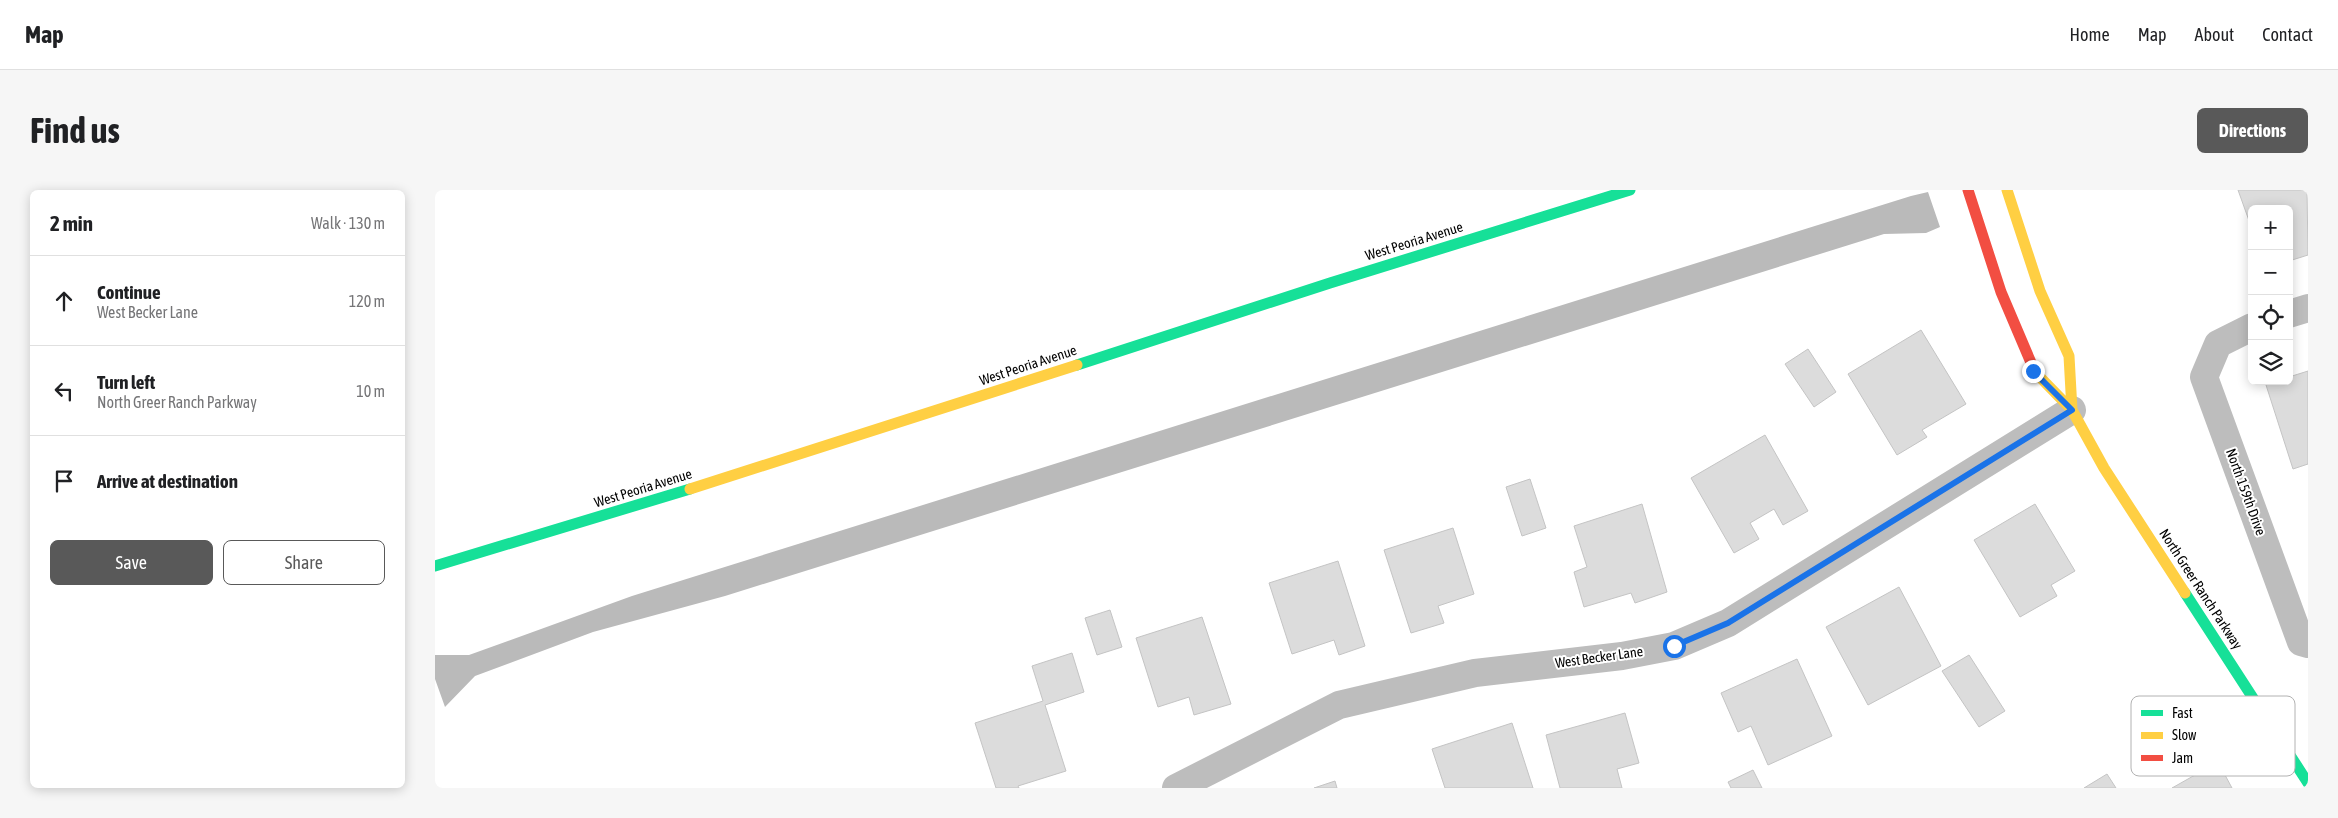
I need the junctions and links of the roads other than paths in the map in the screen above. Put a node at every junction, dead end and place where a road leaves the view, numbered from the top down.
1 (1630, 190) edge
2 (1968, 190) edge
3 (2007, 190) edge
4 (2308, 308) edge
5 (2293, 313) edge
6 (2248, 329) edge
7 (2072, 410) junction
8 (435, 566) edge
9 (2305, 643) edge
10 (2252, 696) edge
11 (2295, 763) edge
12 (2308, 783) edge
13 (1175, 788) edge

1 - 8 main road, West Peoria Avenue
2 - 7 main road, North Greer Ranch Parkway
3 - 7 main road, North Greer Ranch Parkway
4 - 5 street
6 - 9 street, North 159th Drive
7 - 10 main road, North Greer Ranch Parkway
7 - 13 street, West Becker Lane
11 - 12 main road, North Greer Ranch Parkway

